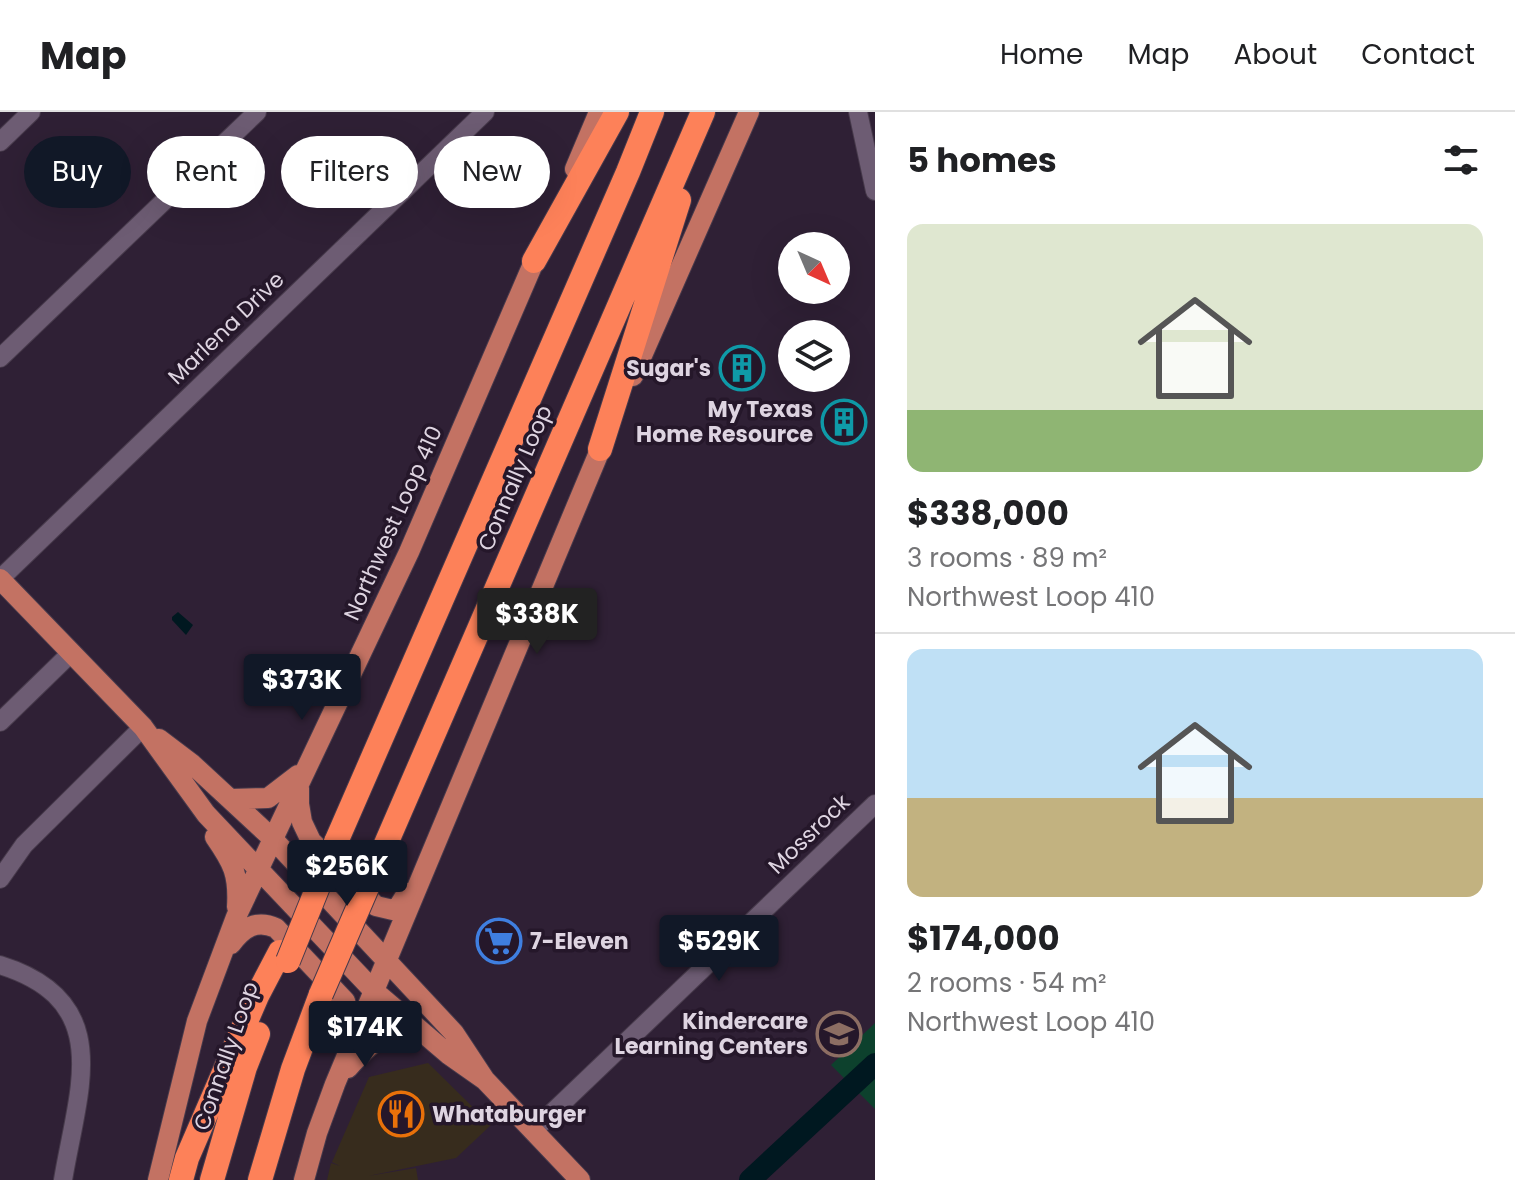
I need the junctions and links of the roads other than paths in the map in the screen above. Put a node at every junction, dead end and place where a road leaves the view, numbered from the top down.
1 (31, 112) edge
2 (257, 112) edge
3 (485, 112) edge
4 (599, 112) edge
5 (617, 112) edge
6 (652, 112) edge
7 (704, 112) edge
8 (749, 112) edge
9 (858, 112) edge
10 (0, 142) edge
11 (875, 191) edge
12 (534, 261) junction
13 (0, 358) edge
14 (600, 449) junction
15 (0, 579) edge
16 (71, 653) junction
17 (0, 722) edge
18 (143, 727) junction
19 (302, 775) junction
20 (231, 799) junction
21 (875, 804) edge
22 (206, 814) junction
23 (272, 838) junction
24 (433, 845) junction
25 (259, 869) junction
26 (0, 879) edge
27 (236, 917) junction
28 (284, 957) junction
29 (386, 960) junction
30 (219, 961) junction
31 (0, 965) edge
32 (373, 990) junction
33 (421, 1031) junction
34 (354, 1037) junction
35 (485, 1080) junction
36 (335, 1084) junction
37 (533, 1131) junction
38 (63, 1180) edge
39 (158, 1180) edge
40 (181, 1180) edge
41 (212, 1180) edge
42 (260, 1180) edge
43 (304, 1180) edge
44 (580, 1180) edge

1 - 10 street
2 - 13 street
3 - 15 street, Marlena Drive
4 - 12 main road, Northwest Loop 410
5 - 12 highway
6 - 28 highway, Connally Loop, bridge
7 - 14 highway
7 - 42 highway, Connally Loop, bridge
8 - 14 main road
9 - 11 street
12 - 19 main road, Northwest Loop 410
14 - 24 main road
15 - 16 main road
16 - 17 street
16 - 18 main road
18 - 20 main road
18 - 22 main road
18 - 26 street
19 - 20 main road
19 - 23 main road, Northwest Loop 410
19 - 24 main road
20 - 23 main road
21 - 37 street, Mossrock
22 - 25 main road
22 - 27 main road
23 - 25 main road, Northwest Loop 410
23 - 29 main road
24 - 29 main road
25 - 27 main road, Northwest Loop 410
25 - 32 main road
27 - 30 main road, Northwest Loop 410
28 - 40 highway
28 - 41 highway, Connally Loop
29 - 32 main road
29 - 35 main road
30 - 34 main road
30 - 39 main road, Northwest Loop 410
31 - 38 street
32 - 33 main road
32 - 34 main road
33 - 35 main road
33 - 36 main road
34 - 36 main road
35 - 37 main road
36 - 43 main road
37 - 44 main road

